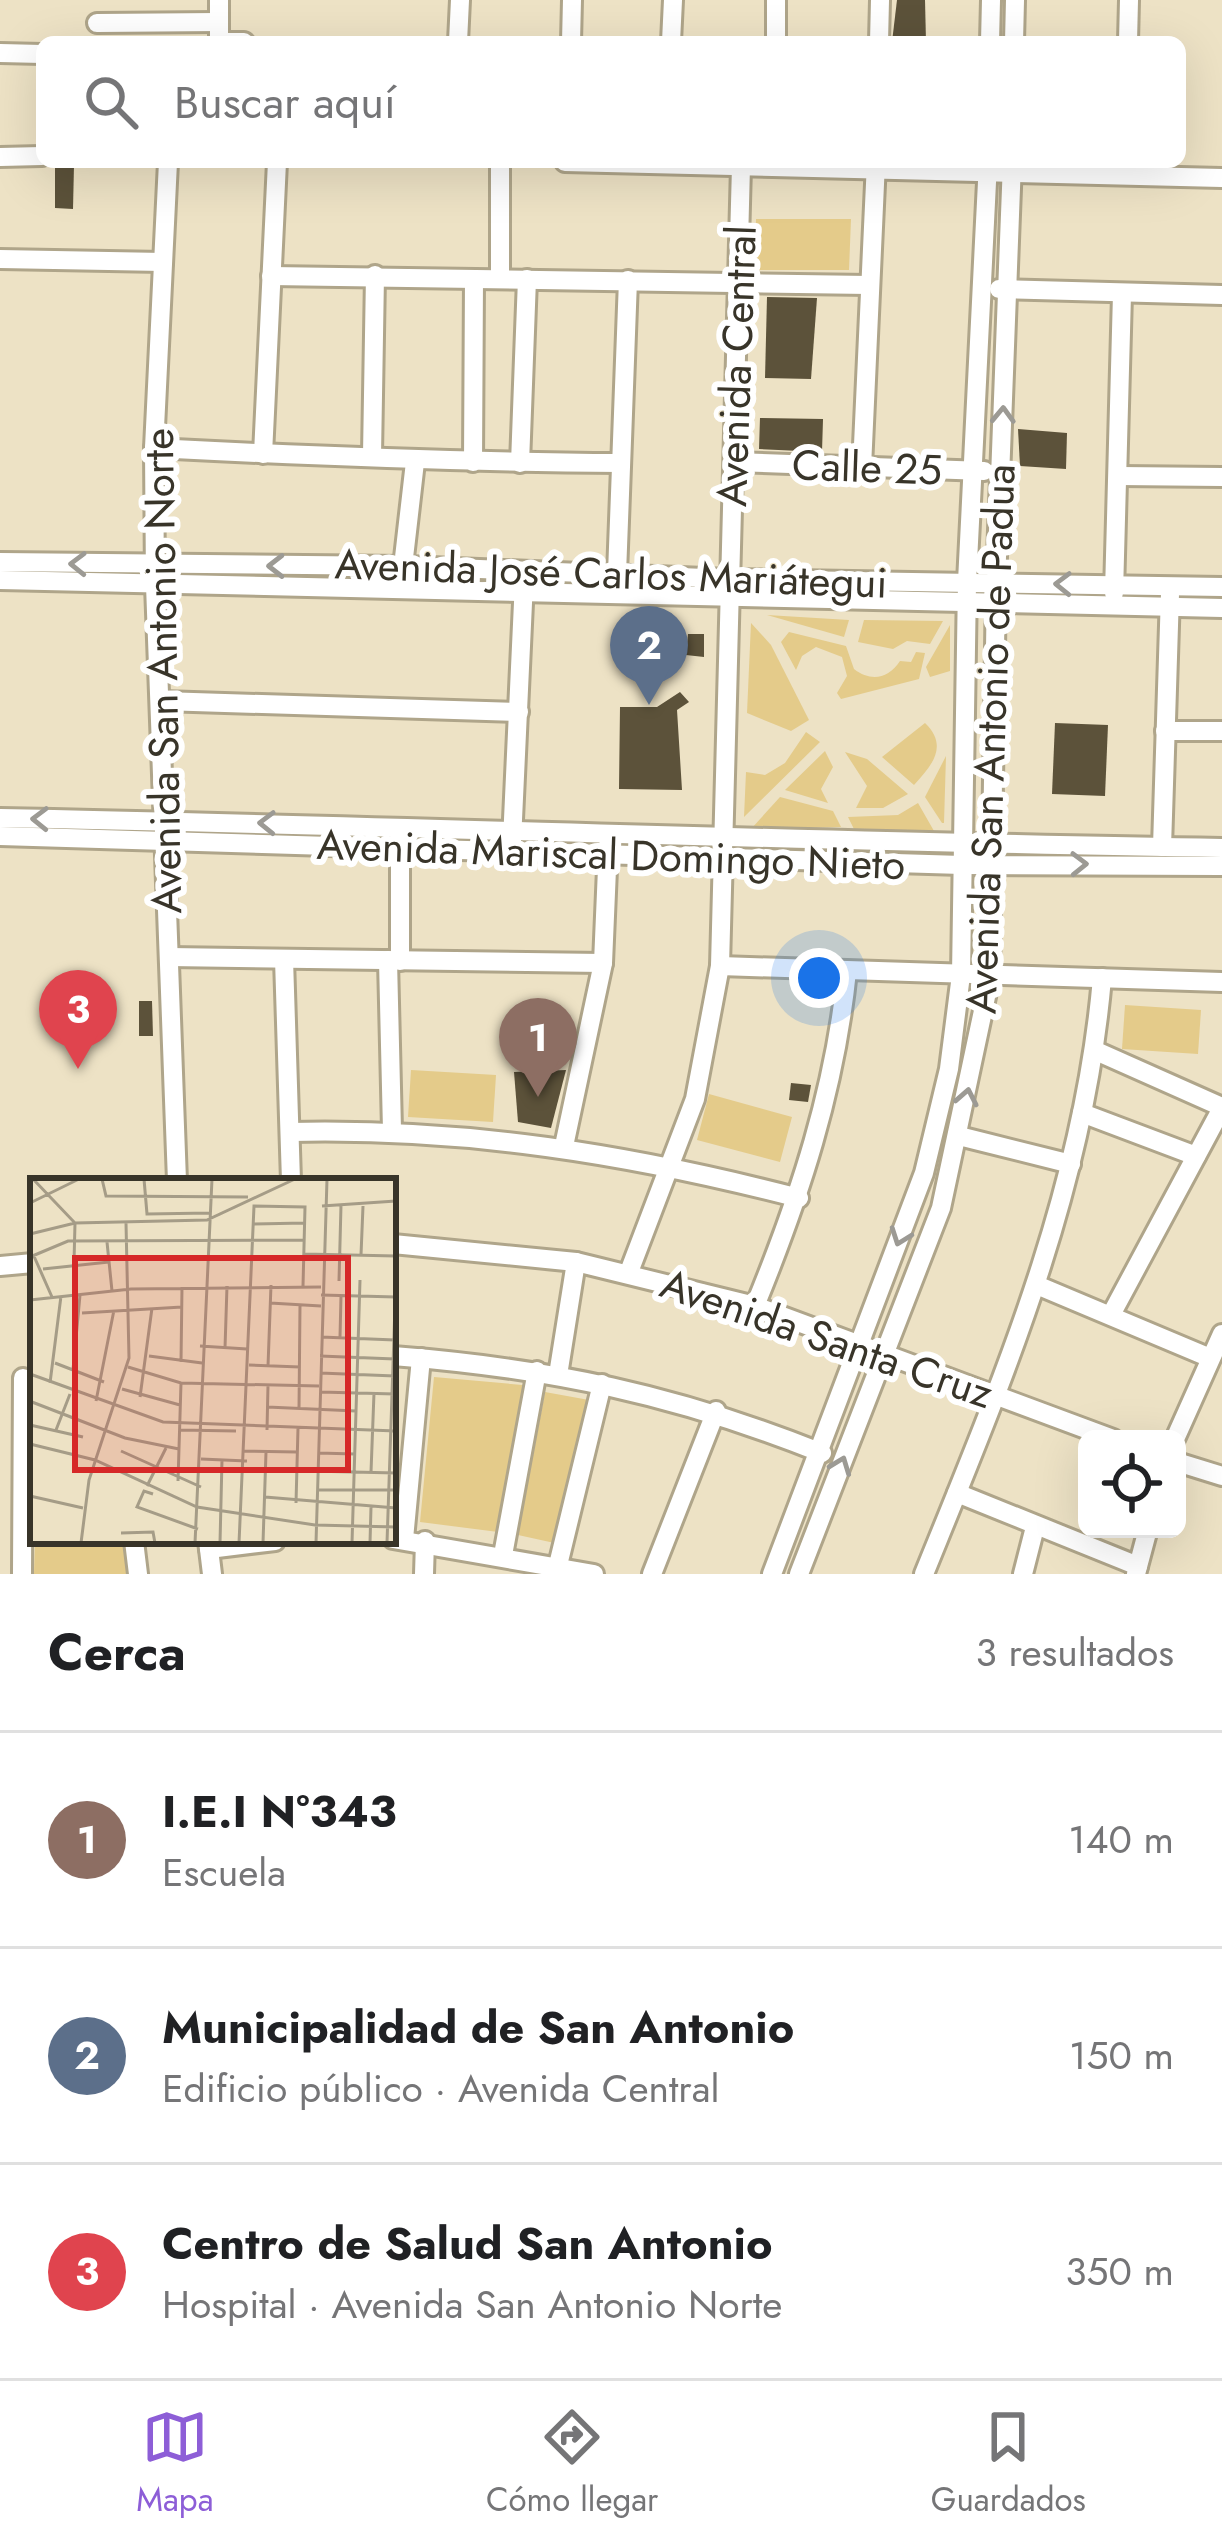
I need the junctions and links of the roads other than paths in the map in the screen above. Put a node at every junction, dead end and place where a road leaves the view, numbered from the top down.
1 (219, 0) edge
2 (460, 0) edge
3 (572, 0) edge
4 (673, 0) edge
5 (776, 0) edge
6 (880, 0) edge
7 (991, 0) edge
8 (1015, 0) edge
9 (1129, 0) edge
10 (97, 23) dead end
11 (134, 32) edge
12 (219, 35) edge
13 (458, 36) edge
14 (571, 36) edge
15 (671, 36) edge
16 (776, 36) edge
17 (879, 36) edge
18 (990, 36) edge
19 (1014, 36) edge
20 (1128, 36) edge
21 (0, 53) edge
22 (36, 54) edge
23 (36, 156) edge
24 (0, 157) edge
25 (168, 168) edge
26 (277, 168) edge
27 (500, 168) edge
28 (741, 168) edge
29 (876, 168) edge
30 (988, 168) edge
31 (1012, 168) edge
32 (1125, 169) edge
33 (1222, 178) edge
34 (0, 259) edge
35 (163, 262) junction
36 (375, 275) junction
37 (272, 277) junction
38 (475, 279) junction
39 (500, 279) junction
40 (526, 279) junction
41 (628, 280) junction
42 (739, 281) junction
43 (869, 285) junction
44 (982, 287) junction
45 (1007, 289) junction
46 (1122, 294) junction
47 (1222, 296) edge
48 (154, 448) junction
49 (263, 454) junction
50 (371, 454) junction
51 (416, 462) junction
52 (473, 462) junction
53 (734, 462) junction
54 (520, 463) junction
55 (621, 464) junction
56 (862, 466) junction
57 (974, 471) junction
58 (1000, 471) junction
59 (1119, 476) junction
60 (1222, 477) edge
61 (0, 562) edge
62 (406, 566) junction
63 (617, 574) junction
64 (155, 575) junction
65 (0, 580) edge
66 (524, 582) junction
67 (396, 587) junction
68 (1222, 587) edge
69 (729, 588) junction
70 (967, 591) junction
71 (996, 591) junction
72 (1114, 594) junction
73 (1170, 596) junction
74 (1222, 608) edge
75 (162, 701) junction
76 (519, 712) junction
77 (1165, 731) junction
78 (1222, 731) edge
79 (0, 818) edge
80 (400, 825) junction
81 (165, 830) junction
82 (512, 831) junction
83 (559, 832) junction
84 (608, 834) junction
85 (0, 836) edge
86 (962, 844) junction
87 (994, 844) junction
88 (1162, 847) junction
89 (1222, 848) edge
90 (400, 849) junction
91 (720, 849) junction
92 (511, 852) junction
93 (558, 854) junction
94 (608, 855) junction
95 (994, 865) junction
96 (962, 866) junction
97 (1222, 866) edge
98 (169, 957) junction
99 (284, 958) junction
100 (394, 961) junction
101 (603, 963) junction
102 (720, 966) junction
103 (847, 971) junction
104 (961, 975) junction
105 (990, 978) junction
106 (1102, 978) junction
107 (1222, 982) edge
108 (1096, 1051) junction
109 (1222, 1108) edge
110 (1082, 1113) junction
111 (392, 1130) junction
112 (290, 1132) junction
113 (959, 1136) junction
114 (564, 1146) junction
115 (1196, 1156) junction
116 (1071, 1164) junction
117 (672, 1165) junction
118 (177, 1178) edge
119 (291, 1178) edge
120 (799, 1198) junction
121 (396, 1244) edge
122 (577, 1262) junction
123 (30, 1264) edge
124 (0, 1266) edge
125 (628, 1271) junction
126 (1040, 1286) junction
127 (755, 1306) junction
128 (1112, 1313) junction
129 (1222, 1334) edge
130 (861, 1345) junction
131 (884, 1350) junction
132 (396, 1356) edge
133 (1208, 1357) junction
134 (421, 1358) junction
135 (537, 1371) junction
136 (558, 1375) junction
137 (28, 1377) edge
138 (0, 1380) edge
139 (602, 1384) junction
140 (995, 1395) junction
141 (716, 1411) junction
142 (1090, 1430) edge
143 (1179, 1430) edge
144 (822, 1453) junction
145 (1186, 1465) edge
146 (1222, 1476) edge
147 (27, 1478) edge
148 (957, 1493) junction
149 (1035, 1527) junction
150 (1146, 1538) edge
151 (398, 1539) edge
152 (425, 1541) junction
153 (134, 1544) edge
154 (209, 1545) edge
155 (503, 1555) junction
156 (558, 1565) junction
157 (1137, 1570) edge
158 (22, 1574) edge
159 (138, 1574) edge
160 (212, 1574) edge
161 (424, 1574) edge
162 (594, 1574) edge
163 (652, 1574) edge
164 (772, 1574) edge
165 (799, 1574) edge
166 (924, 1574) edge
167 (1023, 1574) edge

1 - 12 street
2 - 13 street
3 - 14 street
4 - 15 street
5 - 16 street
6 - 17 street
7 - 18 street
8 - 19 street
9 - 20 street
10 - 11 street
11 - 12 street
21 - 22 street
23 - 24 street
25 - 35 street, Avenida San Antonio Norte
26 - 37 street
27 - 39 street
28 - 42 street, Avenida Central
29 - 43 street
30 - 31 street
30 - 44 street, Avenida San Antonio de Padua
31 - 32 street
31 - 45 street, Avenida San Antonio de Padua
32 - 33 street
34 - 35 street
35 - 48 street, Avenida San Antonio Norte
36 - 37 street
36 - 38 street
36 - 50 street
37 - 49 street
38 - 39 street
38 - 52 street
39 - 40 street
40 - 41 street
40 - 54 street
41 - 42 street
41 - 55 street
42 - 43 street
42 - 53 street, Avenida Central
43 - 56 street
44 - 45 street
44 - 57 street, Avenida San Antonio de Padua
45 - 46 street
58 -> 45 street, Avenida San Antonio de Padua
46 - 47 street
46 - 59 street
48 - 49 street
48 - 64 street, Avenida San Antonio Norte
49 - 50 street
50 - 51 street
51 - 52 street
51 - 62 street
52 - 54 street
53 - 56 street, Calle 25
53 - 69 street, Avenida Central
54 - 55 street
55 - 63 street
56 - 57 street, Calle 25
57 - 58 street, Calle 25
57 - 70 street, Avenida San Antonio de Padua
58 - 71 street, Avenida San Antonio de Padua
59 - 60 street
59 - 72 street
64 -> 61 street, Avenida José Carlos Mariátegui
62 -> 64 street, Avenida José Carlos Mariátegui
62 - 66 street, Avenida José Carlos Mariátegui
62 - 67 street
63 - 66 street, Avenida José Carlos Mariátegui
63 - 69 street, Avenida José Carlos Mariátegui
64 - 65 street, Avenida José Carlos Mariátegui
64 - 67 street, Avenida José Carlos Mariátegui
64 - 75 street, Avenida San Antonio Norte
66 - 67 street, Avenida José Carlos Mariátegui
66 - 69 street, Avenida José Carlos Mariátegui
66 - 76 street
68 - 73 street, Avenida José Carlos Mariátegui
69 - 70 street, Avenida José Carlos Mariátegui
69 - 91 street, Avenida Central
70 - 71 street, Avenida José Carlos Mariátegui
70 - 86 street, Avenida San Antonio de Padua
71 - 72 street, Avenida José Carlos Mariátegui
71 - 87 street, Avenida San Antonio de Padua
72 - 73 street, Avenida José Carlos Mariátegui
73 - 74 street, Avenida José Carlos Mariátegui
73 - 77 street
75 - 76 street
75 - 81 street, Avenida San Antonio Norte
76 - 82 street
77 - 78 street
77 - 88 street
81 -> 79 street, Avenida Mariscal Domingo Nieto
80 -> 81 street, Avenida Mariscal Domingo Nieto
80 - 82 street, Avenida Mariscal Domingo Nieto
80 - 90 street
81 - 85 street, Avenida Mariscal Domingo Nieto
81 - 90 street, Avenida Mariscal Domingo Nieto
81 - 98 street, Avenida San Antonio Norte
82 - 83 street, Avenida Mariscal Domingo Nieto
82 - 92 street
83 - 84 street, Avenida Mariscal Domingo Nieto
83 - 93 street
84 - 91 street, Avenida Mariscal Domingo Nieto
84 - 94 street
86 - 87 street, Avenida Mariscal Domingo Nieto
86 - 91 street, Avenida Mariscal Domingo Nieto
86 - 96 street, Avenida San Antonio de Padua
87 - 88 street, Avenida Mariscal Domingo Nieto
87 - 95 street, Avenida San Antonio de Padua
88 - 89 street, Avenida Mariscal Domingo Nieto
90 - 92 street, Avenida Mariscal Domingo Nieto
90 - 100 street
91 - 94 street, Avenida Mariscal Domingo Nieto
91 - 96 street, Avenida Mariscal Domingo Nieto
91 - 102 street, Avenida Central
92 - 93 street, Avenida Mariscal Domingo Nieto
93 - 94 street, Avenida Mariscal Domingo Nieto
94 - 101 street
95 - 96 street, Avenida Mariscal Domingo Nieto
95 -> 97 street, Avenida Mariscal Domingo Nieto
95 - 105 street, Avenida San Antonio de Padua
96 - 104 street, Avenida San Antonio de Padua
98 - 99 street
98 - 118 street, Avenida San Antonio Norte
99 - 100 street
99 - 112 street
100 - 101 street
100 - 111 street
101 - 114 street
102 - 103 street
102 - 117 street, Avenida Central
103 - 104 street
103 - 120 street
104 - 105 street
104 -> 130 street, Avenida San Antonio de Padua
105 - 106 street
113 -> 105 street, Avenida San Antonio de Padua
106 - 107 street
106 - 108 street
108 - 109 street
108 - 110 street
109 - 115 street
110 - 115 street
110 - 116 street
111 - 112 street
111 - 114 street
112 - 119 street
113 - 116 street
113 - 131 street, Avenida San Antonio de Padua
114 - 117 street
115 - 128 street
116 - 126 street
117 - 120 street
117 - 125 street, Avenida Central
120 - 127 street
121 - 122 street, Avenida Santa Cruz
122 - 125 street, Avenida Santa Cruz
122 - 136 street
123 - 124 street
125 - 127 street, Avenida Santa Cruz
126 - 128 street
126 - 140 street
127 - 130 street, Avenida Santa Cruz
128 - 133 street
129 - 133 street
130 - 131 street, Avenida Santa Cruz
130 - 144 street, Avenida San Antonio de Padua
131 - 140 street, Avenida Santa Cruz
165 -> 131 street, Avenida San Antonio de Padua
132 - 134 street
133 - 143 street
134 - 135 street
134 - 151 street
135 - 136 street
135 - 155 street
136 - 139 street
137 - 138 street
137 - 147 street
139 - 141 street
139 - 156 street
140 - 142 street, Avenida Santa Cruz
140 - 148 street
141 - 144 street
141 - 163 street
144 - 164 street, Avenida San Antonio de Padua
145 - 146 street
147 - 158 street
148 - 149 street
148 - 166 street
149 - 157 street
149 - 167 street
150 - 157 street
151 - 152 street
152 - 155 street
152 - 161 street
153 - 159 street
154 - 160 street
155 - 156 street
156 - 162 street

